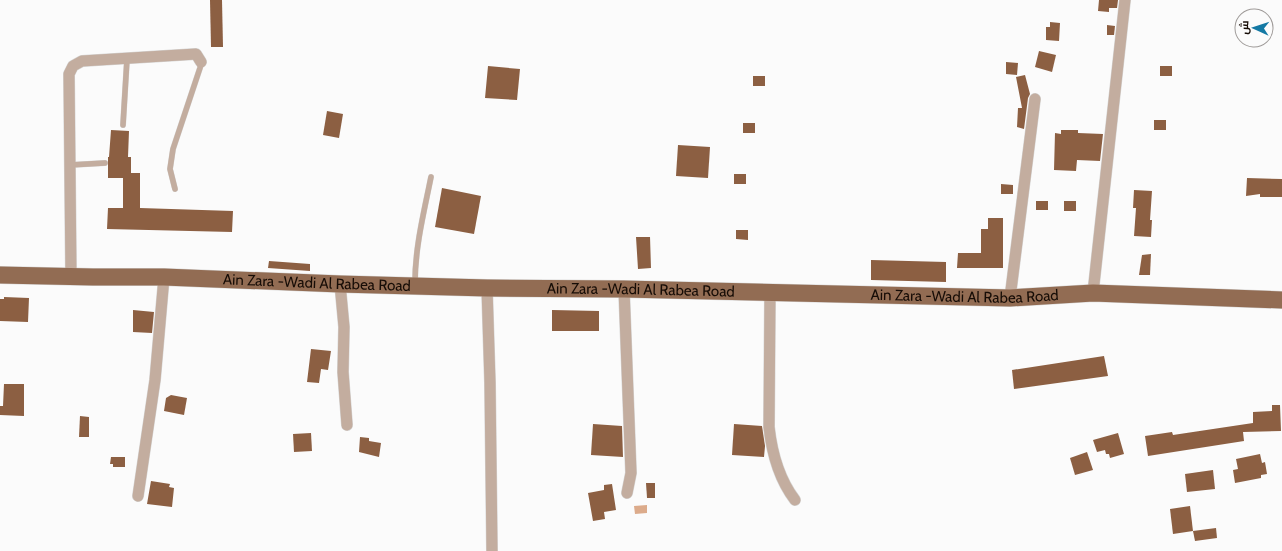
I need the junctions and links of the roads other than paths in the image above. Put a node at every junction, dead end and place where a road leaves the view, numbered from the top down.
1 (1125, 0) edge
2 (127, 58) junction
3 (201, 62) joint
4 (1035, 100) dead end
5 (123, 125) dead end
6 (105, 163) dead end
7 (70, 165) junction
8 (431, 177) dead end
9 (175, 189) dead end
10 (0, 275) edge
11 (71, 277) junction
12 (164, 277) junction
13 (340, 284) junction
14 (415, 286) junction
15 (487, 288) junction
16 (624, 289) junction
17 (770, 293) junction
18 (1093, 293) junction
19 (1010, 298) junction
20 (1282, 300) edge
21 (347, 426) dead end
22 (627, 493) dead end
23 (138, 496) dead end
24 (795, 500) dead end
25 (492, 551) edge

1 - 18 street
2 - 3 street
2 - 5 lane
2 - 7 street
3 - 9 lane
4 - 19 street
6 - 7 lane
7 - 11 street
8 - 14 lane
10 - 11 main road, Ain Zara -Wadi Al Rabea Road
11 - 12 main road, Ain Zara -Wadi Al Rabea Road
12 - 13 main road, Ain Zara -Wadi Al Rabea Road
12 - 23 street
13 - 14 main road, Ain Zara -Wadi Al Rabea Road
13 - 21 street
14 - 15 main road, Ain Zara -Wadi Al Rabea Road
15 - 16 main road, Ain Zara -Wadi Al Rabea Road
15 - 25 street
16 - 17 main road, Ain Zara -Wadi Al Rabea Road
16 - 22 street
17 - 19 main road, Ain Zara -Wadi Al Rabea Road
17 - 24 street
18 - 19 main road, Ain Zara -Wadi Al Rabea Road
18 - 20 main road, Ain Zara -Wadi Al Rabea Road

